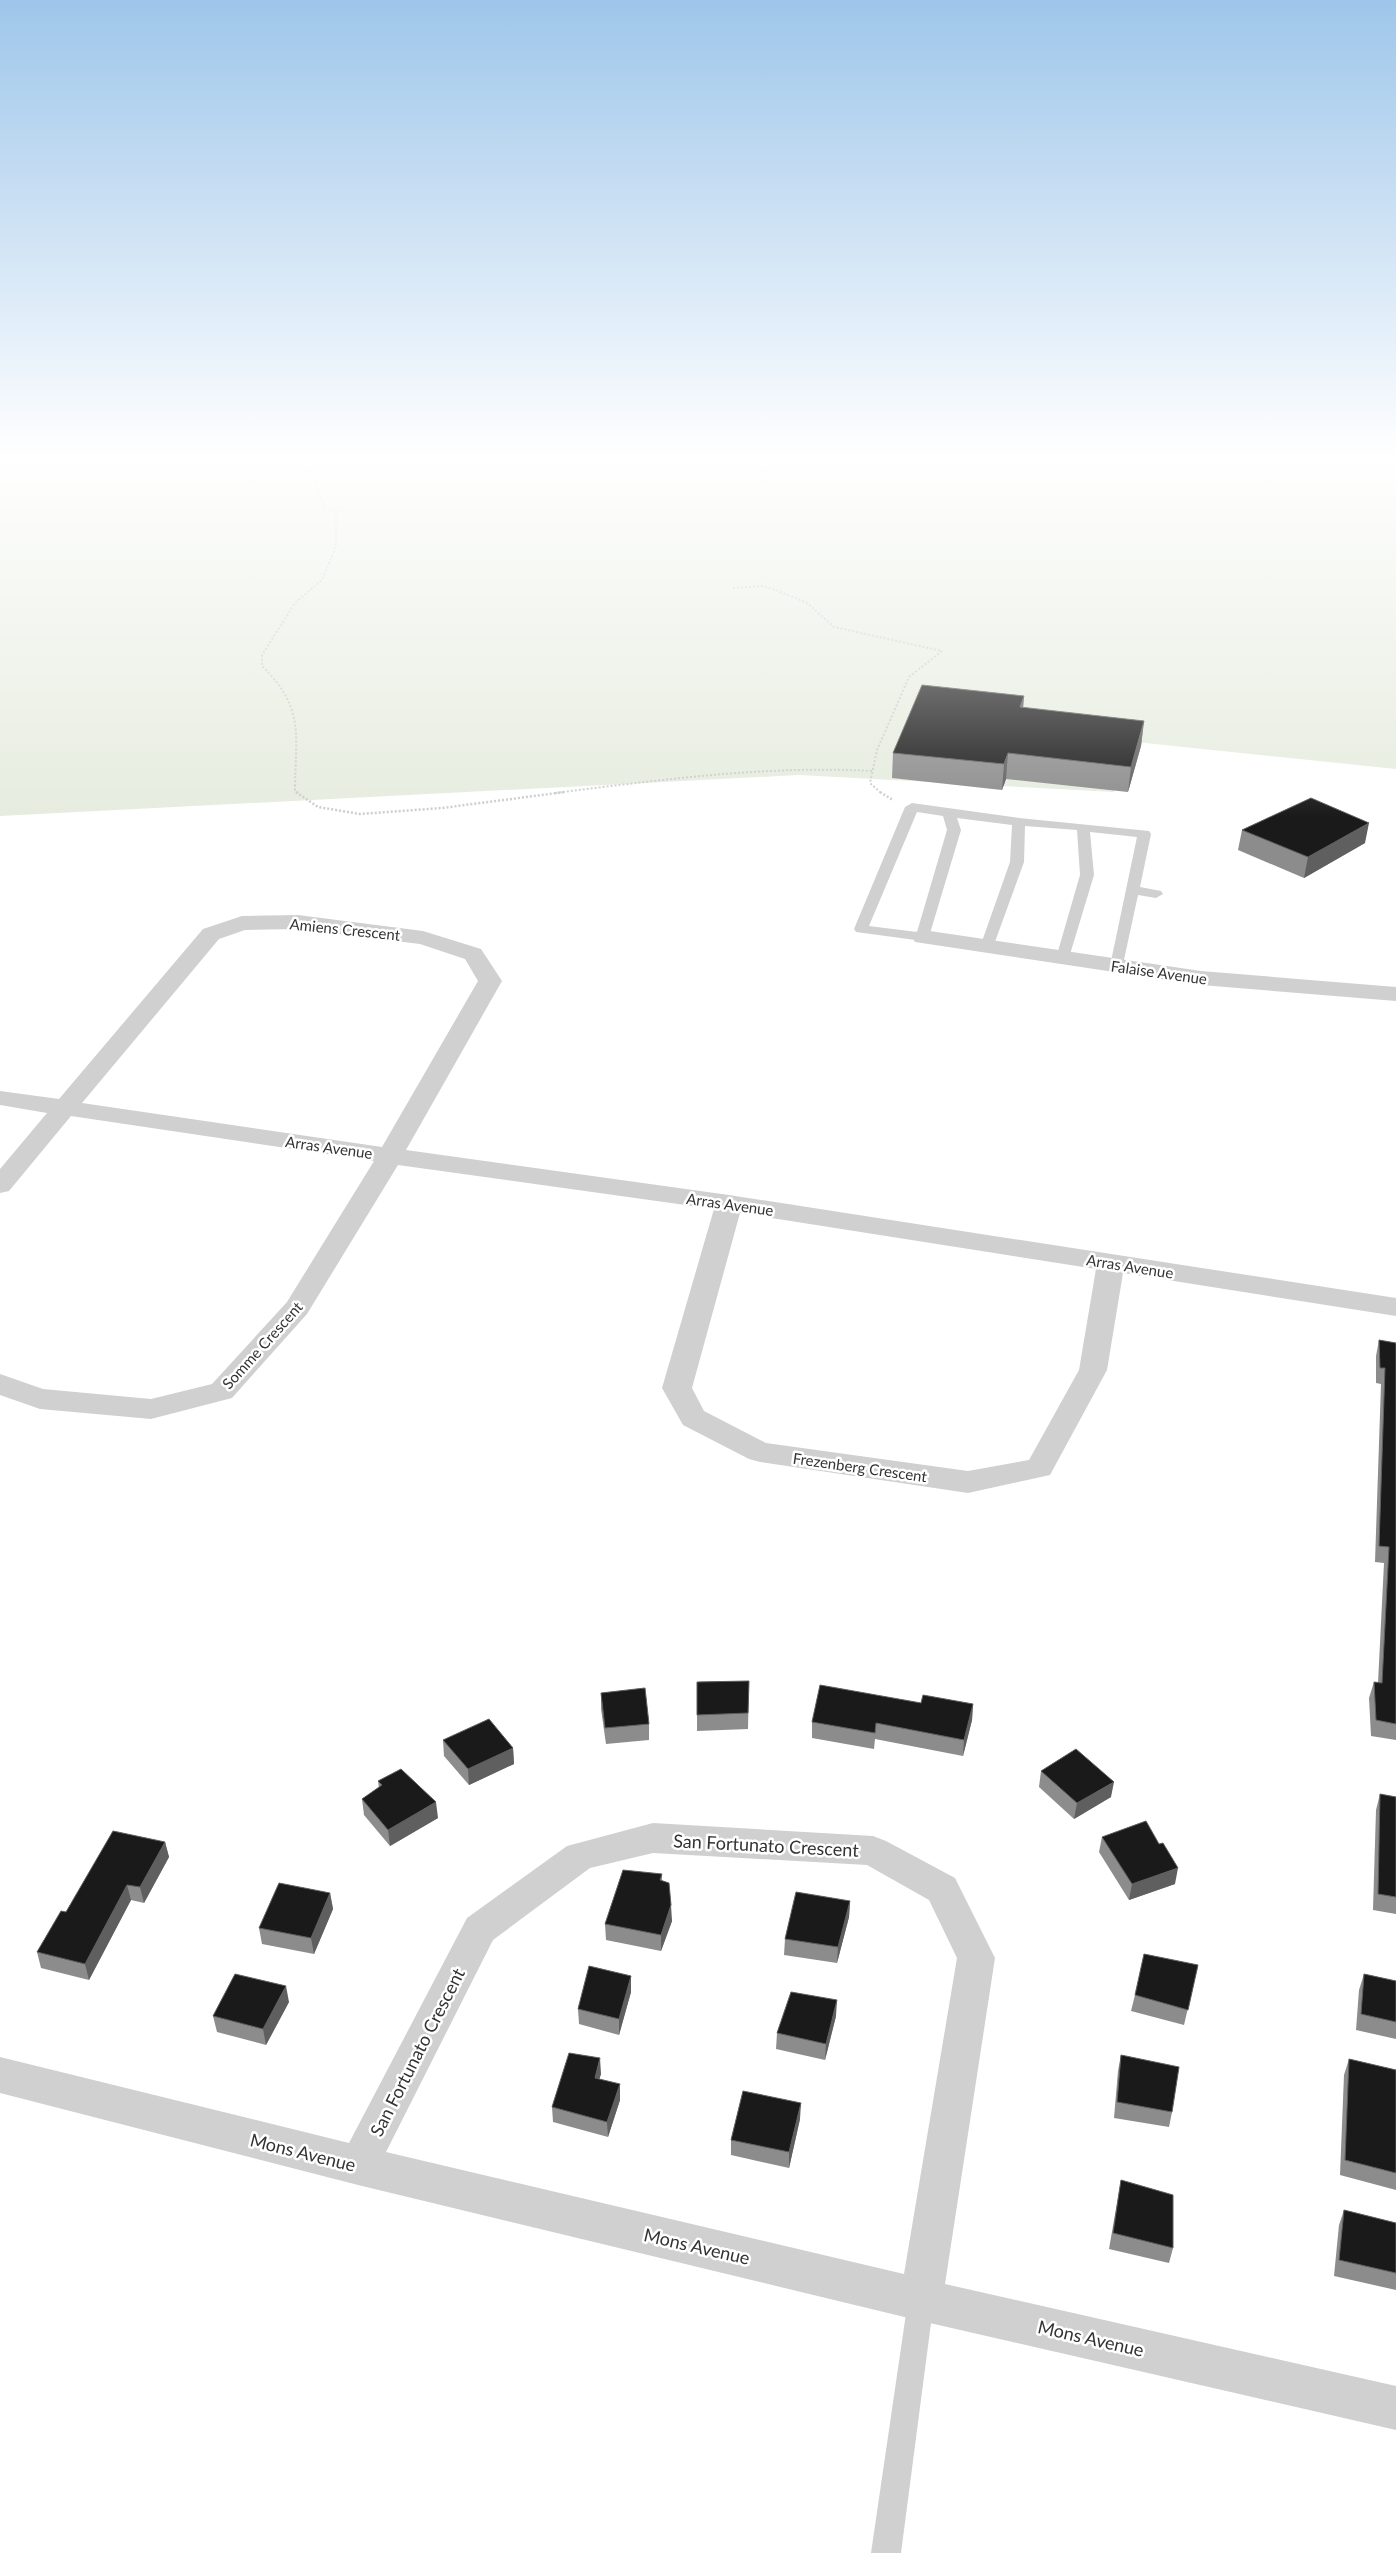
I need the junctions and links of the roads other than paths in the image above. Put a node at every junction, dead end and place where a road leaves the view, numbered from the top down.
1 (950, 813) junction
2 (1019, 822) junction
3 (1083, 826) junction
4 (1132, 890) junction
5 (1156, 894) dead end
6 (924, 937) junction
7 (987, 947) junction
8 (1063, 958) junction
9 (1117, 966) junction
10 (1396, 994) edge
11 (0, 1098) edge
12 (63, 1108) junction
13 (390, 1156) junction
14 (0, 1185) edge
15 (729, 1203) junction
16 (1111, 1263) junction
17 (1396, 1307) edge
18 (0, 1384) edge
19 (0, 2075) edge
20 (358, 2166) junction
21 (921, 2300) junction
22 (1396, 2408) edge
23 (886, 2553) edge

1 - 2 lane
1 - 6 lane
1 - 6 lane
2 - 3 lane
2 - 7 lane
3 - 4 lane
3 - 8 lane
4 - 5 lane
4 - 9 lane
6 - 7 street, Falaise Avenue
7 - 8 street, Falaise Avenue
8 - 9 street, Falaise Avenue
9 - 10 street, Falaise Avenue
11 - 12 street, Arras Avenue
12 - 13 street, Arras Avenue
12 - 13 street, Amiens Crescent
12 - 14 street
13 - 15 street, Arras Avenue
13 - 18 street, Somme Crescent
15 - 16 street, Arras Avenue
15 - 16 street, Frezenberg Crescent
16 - 17 street, Arras Avenue
19 - 20 street, Mons Avenue
20 - 21 street, Mons Avenue
20 - 21 street, San Fortunato Crescent
21 - 22 street, Mons Avenue
21 - 23 lane

